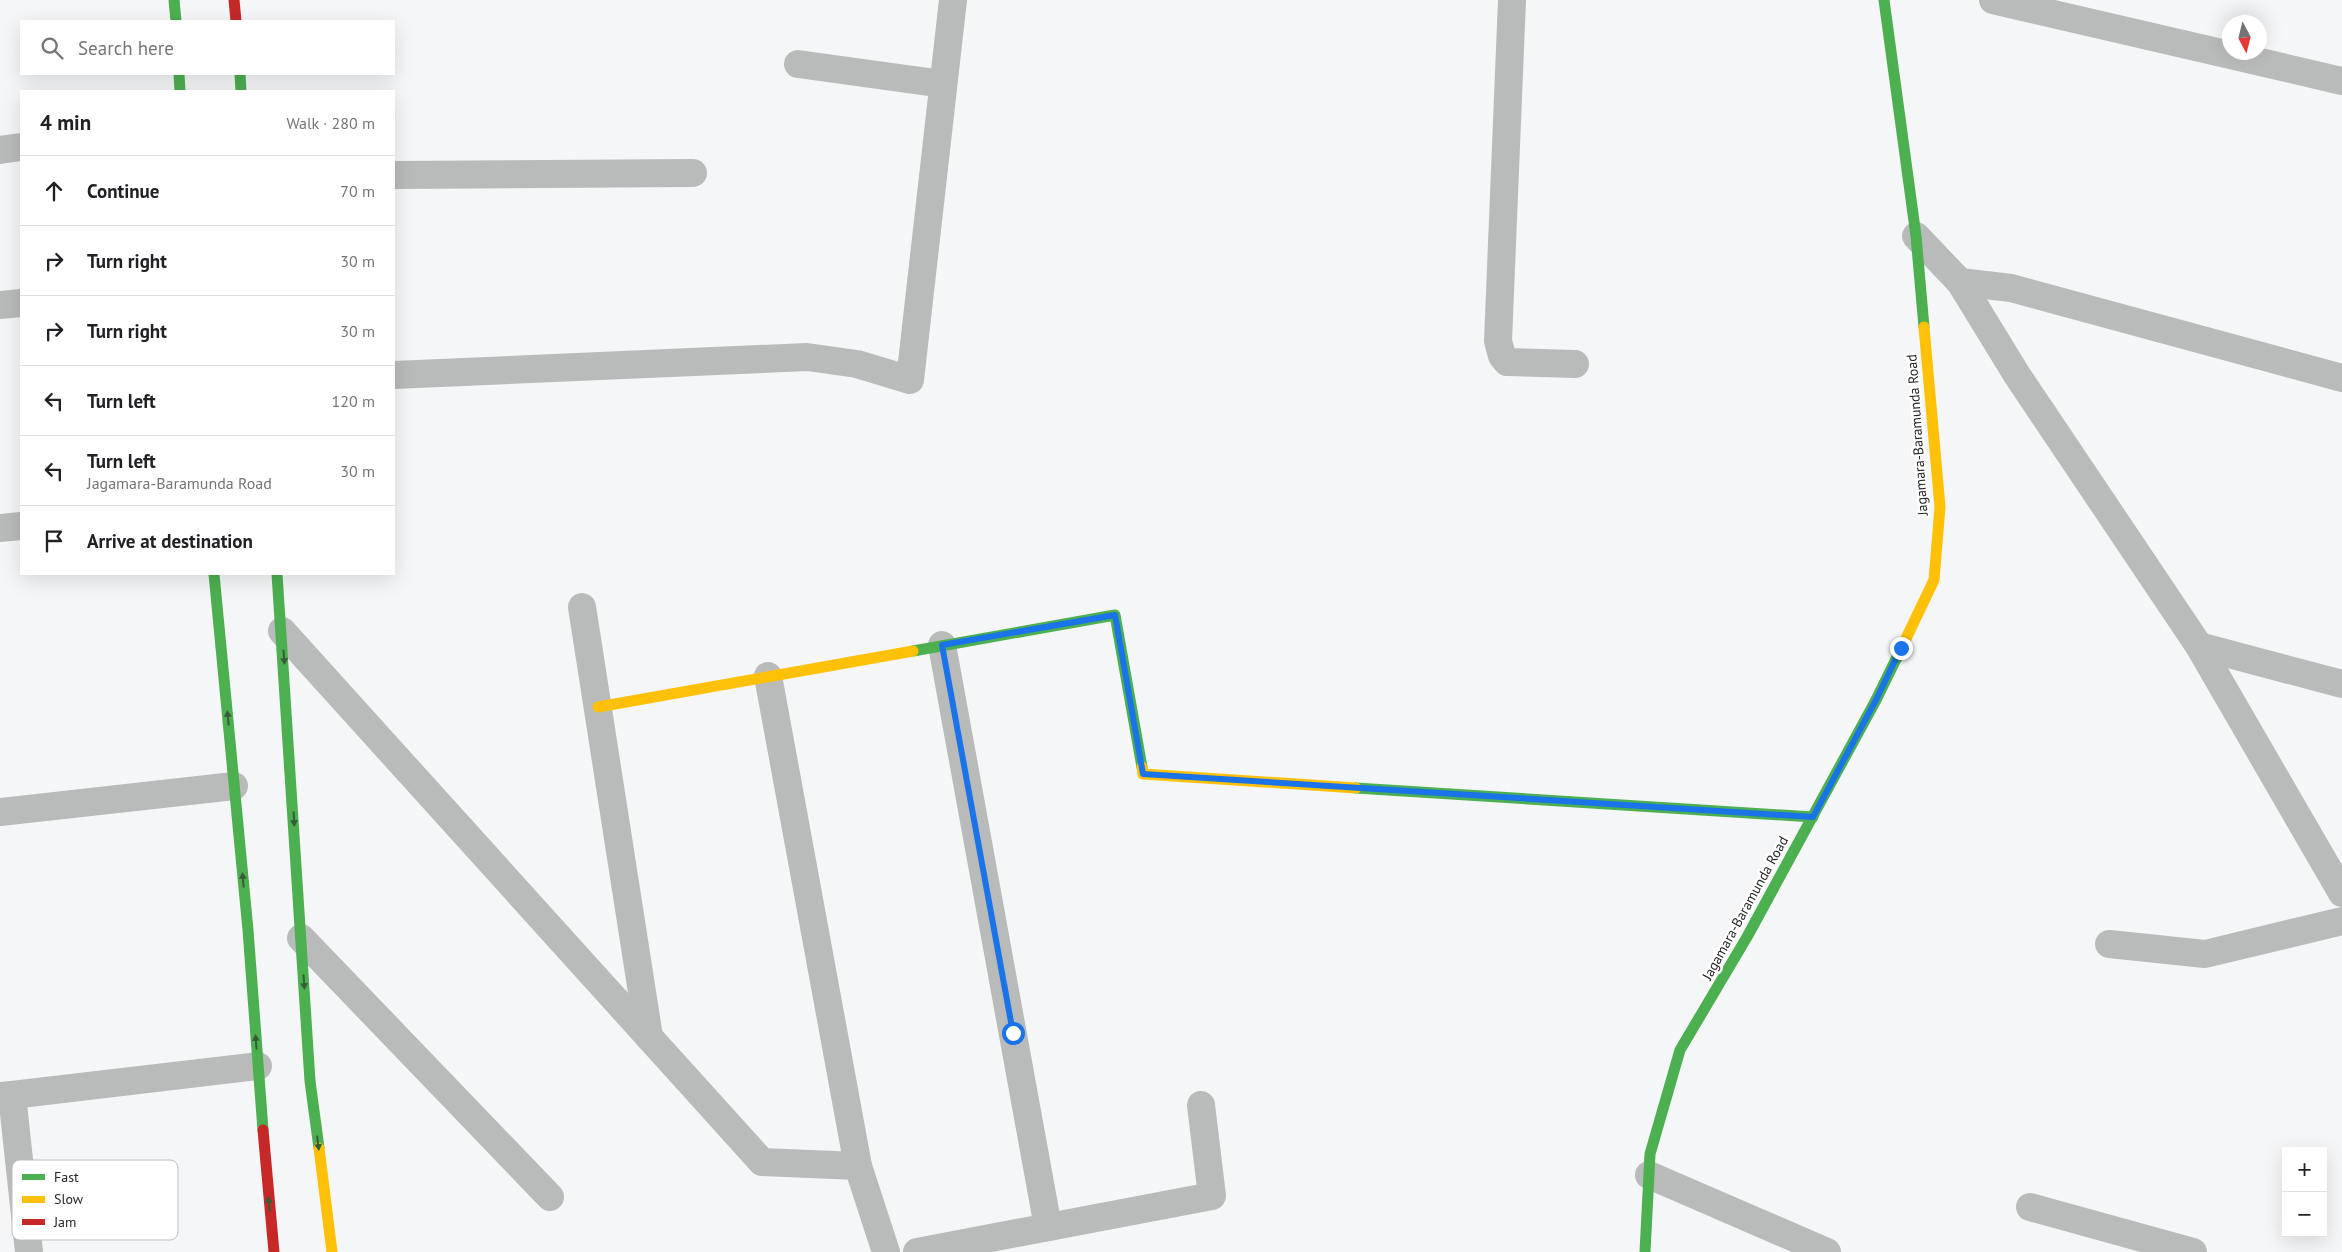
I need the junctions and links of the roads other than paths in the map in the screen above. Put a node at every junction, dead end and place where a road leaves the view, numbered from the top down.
1 (174, 0) edge
2 (234, 0) edge
3 (953, 0) edge
4 (1512, 0) edge
5 (1884, 0) edge
6 (1993, 0) edge
7 (176, 20) edge
8 (236, 20) edge
9 (798, 64) dead end
10 (179, 75) edge
11 (240, 75) edge
12 (2342, 81) edge
13 (943, 84) junction
14 (180, 90) edge
15 (241, 90) edge
16 (20, 147) edge
17 (0, 150) edge
18 (693, 173) dead end
19 (395, 175) edge
20 (1916, 236) junction
21 (1960, 282) junction
22 (20, 303) edge
23 (0, 305) edge
24 (1575, 364) dead end
25 (395, 375) edge
26 (2342, 378) edge
27 (20, 526) edge
28 (0, 528) edge
29 (214, 575) edge
30 (277, 575) edge
31 (582, 606) dead end
32 (282, 631) junction
33 (942, 645) junction
34 (2199, 646) junction
35 (768, 676) junction
36 (2342, 684) edge
37 (598, 707) junction
38 (234, 786) junction
39 (0, 812) edge
40 (1813, 817) junction
41 (2342, 893) edge
42 (2342, 921) edge
43 (301, 938) junction
44 (2108, 944) dead end
45 (649, 1037) junction
46 (258, 1066) junction
47 (6, 1095) edge
48 (1201, 1105) dead end
49 (16, 1160) edge
50 (858, 1166) junction
51 (1649, 1176) junction
52 (550, 1197) dead end
53 (2030, 1207) dead end
54 (1048, 1227) junction
55 (274, 1252) edge
56 (332, 1252) edge
57 (886, 1252) edge
58 (917, 1252) edge
59 (1645, 1252) edge
60 (1827, 1252) edge
61 (2193, 1252) edge

1 - 7 street
2 - 8 street
3 - 13 street
4 - 24 street
5 - 20 street, Jagamara-Baramunda Road
6 - 12 street
9 - 13 street
10 - 14 street
11 - 15 street
13 - 25 street
16 - 17 street
18 - 19 street
20 - 21 street
20 - 40 street, Jagamara-Baramunda Road
21 - 26 street
21 - 34 street
22 - 23 street
27 - 28 street
38 -> 29 street
30 - 32 street
31 - 37 street
32 -> 43 street
32 - 45 street
33 - 35 street
33 - 40 street
33 - 54 street
34 - 36 street
34 - 41 street
35 - 37 street
35 - 50 street
37 - 45 street
38 - 39 street
46 -> 38 street
40 - 51 street, Jagamara-Baramunda Road
42 - 44 street
43 - 52 street
43 -> 56 street
45 - 50 street
46 - 47 street
55 -> 46 street
47 - 49 street
48 - 54 street
50 - 57 street
51 - 59 street, Jagamara-Baramunda Road
51 - 60 street
53 - 61 street
54 - 58 street

